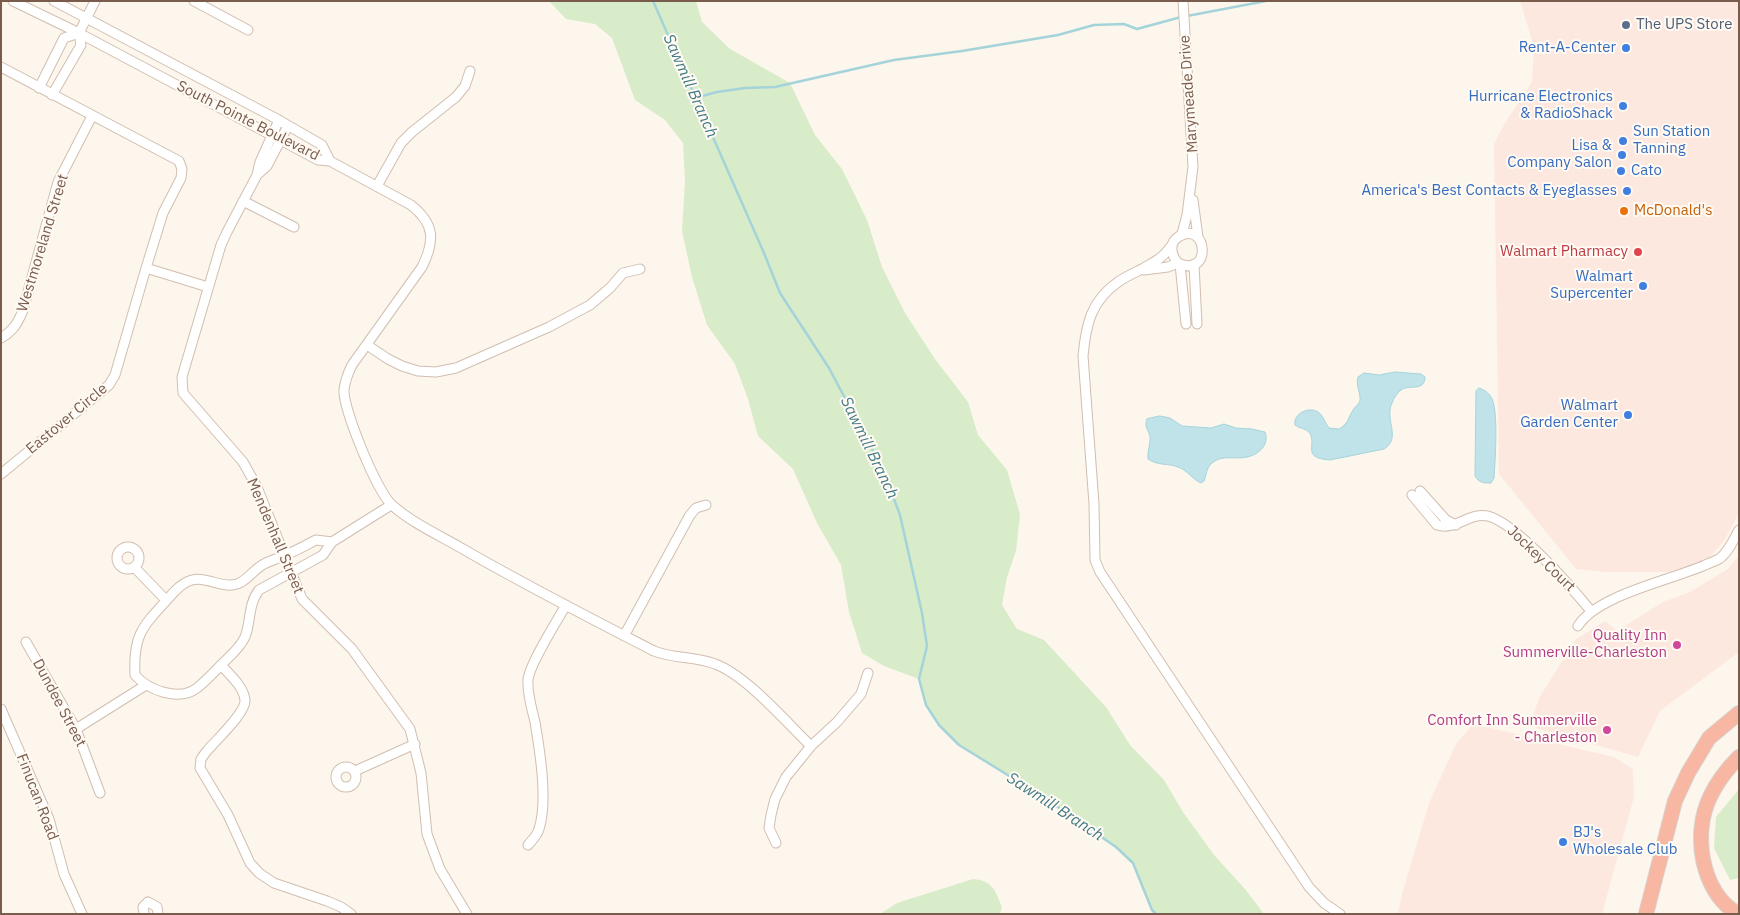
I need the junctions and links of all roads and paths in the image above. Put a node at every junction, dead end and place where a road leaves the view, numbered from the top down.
1 (13, 1) edge
2 (54, 1) edge
3 (95, 1) edge
4 (194, 1) edge
5 (1183, 1) edge
6 (86, 19) junction
7 (248, 30) dead end
8 (79, 33) junction
9 (1, 67) edge
10 (470, 71) dead end
11 (39, 88) junction
12 (52, 94) junction
13 (92, 116) junction
14 (279, 120) junction
15 (288, 126) junction
16 (271, 136) junction
17 (280, 140) junction
18 (330, 161) junction
19 (257, 175) junction
20 (377, 186) junction
21 (1191, 186) junction
22 (243, 201) junction
23 (294, 227) dead end
24 (1198, 237) junction
25 (1175, 241) junction
26 (1179, 263) junction
27 (1194, 264) junction
28 (146, 268) junction
29 (640, 269) dead end
30 (1136, 272) junction
31 (208, 287) junction
32 (1186, 324) dead end
33 (1197, 324) dead end
34 (1, 338) edge
35 (367, 345) junction
36 (1, 474) edge
37 (1416, 493) dead end
38 (392, 504) junction
39 (706, 504) dead end
40 (1739, 530) edge
41 (332, 542) junction
42 (284, 556) junction
43 (134, 567) dead end
44 (291, 572) junction
45 (166, 600) junction
46 (566, 605) junction
47 (1591, 611) junction
48 (1578, 626) dead end
49 (624, 636) junction
50 (26, 642) dead end
51 (221, 664) junction
52 (868, 673) dead end
53 (146, 685) junction
54 (1, 709) edge
55 (1739, 713) edge
56 (1739, 724) edge
57 (76, 730) junction
58 (415, 744) junction
59 (811, 746) junction
60 (1739, 757) edge
61 (355, 771) dead end
62 (1688, 773) junction
63 (100, 794) dead end
64 (776, 843) dead end
65 (528, 844) dead end
66 (82, 914) edge
67 (144, 914) edge
68 (158, 914) edge
69 (350, 914) edge
70 (467, 914) edge
71 (1340, 914) edge
72 (1646, 914) edge
73 (1738, 914) edge

1 - 8 street, South Pointe Boulevard
2 - 6 street, South Pointe Boulevard
3 - 6 street
4 - 7 street
5 - 21 street, Marymeade Drive
6 - 8 street
6 - 14 street, South Pointe Boulevard
8 - 11 street
8 - 12 street
8 - 16 street, South Pointe Boulevard
9 - 11 street, Eastover Circle
10 - 20 street
11 - 12 street, Eastover Circle
12 - 13 street, Eastover Circle
13 - 28 street, Eastover Circle
13 - 34 street, Westmoreland Street
14 - 15 street, South Pointe Boulevard
14 - 16 street, Mendenhall Street
15 - 17 street, Mendenhall Street
15 - 18 street, South Pointe Boulevard
16 - 17 street, South Pointe Boulevard
16 - 19 street, Mendenhall Street
17 - 18 street, South Pointe Boulevard
17 - 19 street, Mendenhall Street
18 - 20 street
19 - 22 street, Mendenhall Street
20 - 35 street
21 - 24 street, Marymeade Drive
21 - 25 street, Marymeade Drive
22 - 23 street
22 - 31 street, Mendenhall Street
24 - 25 street
24 - 27 street
25 - 26 street
25 - 30 street
26 - 27 street
26 - 30 street
26 - 32 street
27 - 33 street
28 - 31 street
28 - 36 street, Eastover Circle
29 - 35 street
30 - 71 street
31 - 42 street, Mendenhall Street
35 - 38 street
37 - 47 street, Jockey Court
38 - 41 street
38 - 46 street
39 - 49 street
40 - 47 street
41 - 42 street
41 - 44 street
42 - 44 street, Mendenhall Street
42 - 45 street
43 - 45 street
44 - 51 street
44 - 58 street, Mendenhall Street
45 - 53 street
46 - 49 street
46 - 65 street
47 - 48 street
49 - 59 street
50 - 57 street, Dundee Street
51 - 53 street
51 - 69 street
52 - 59 street
53 - 57 street
54 - 66 street, Finucan Road
55 - 62 highway
56 - 62 highway
57 - 63 street, Dundee Street
58 - 61 street
58 - 70 street, Mendenhall Street
59 - 64 street
60 - 73 highway
62 - 72 highway
67 - 68 street

